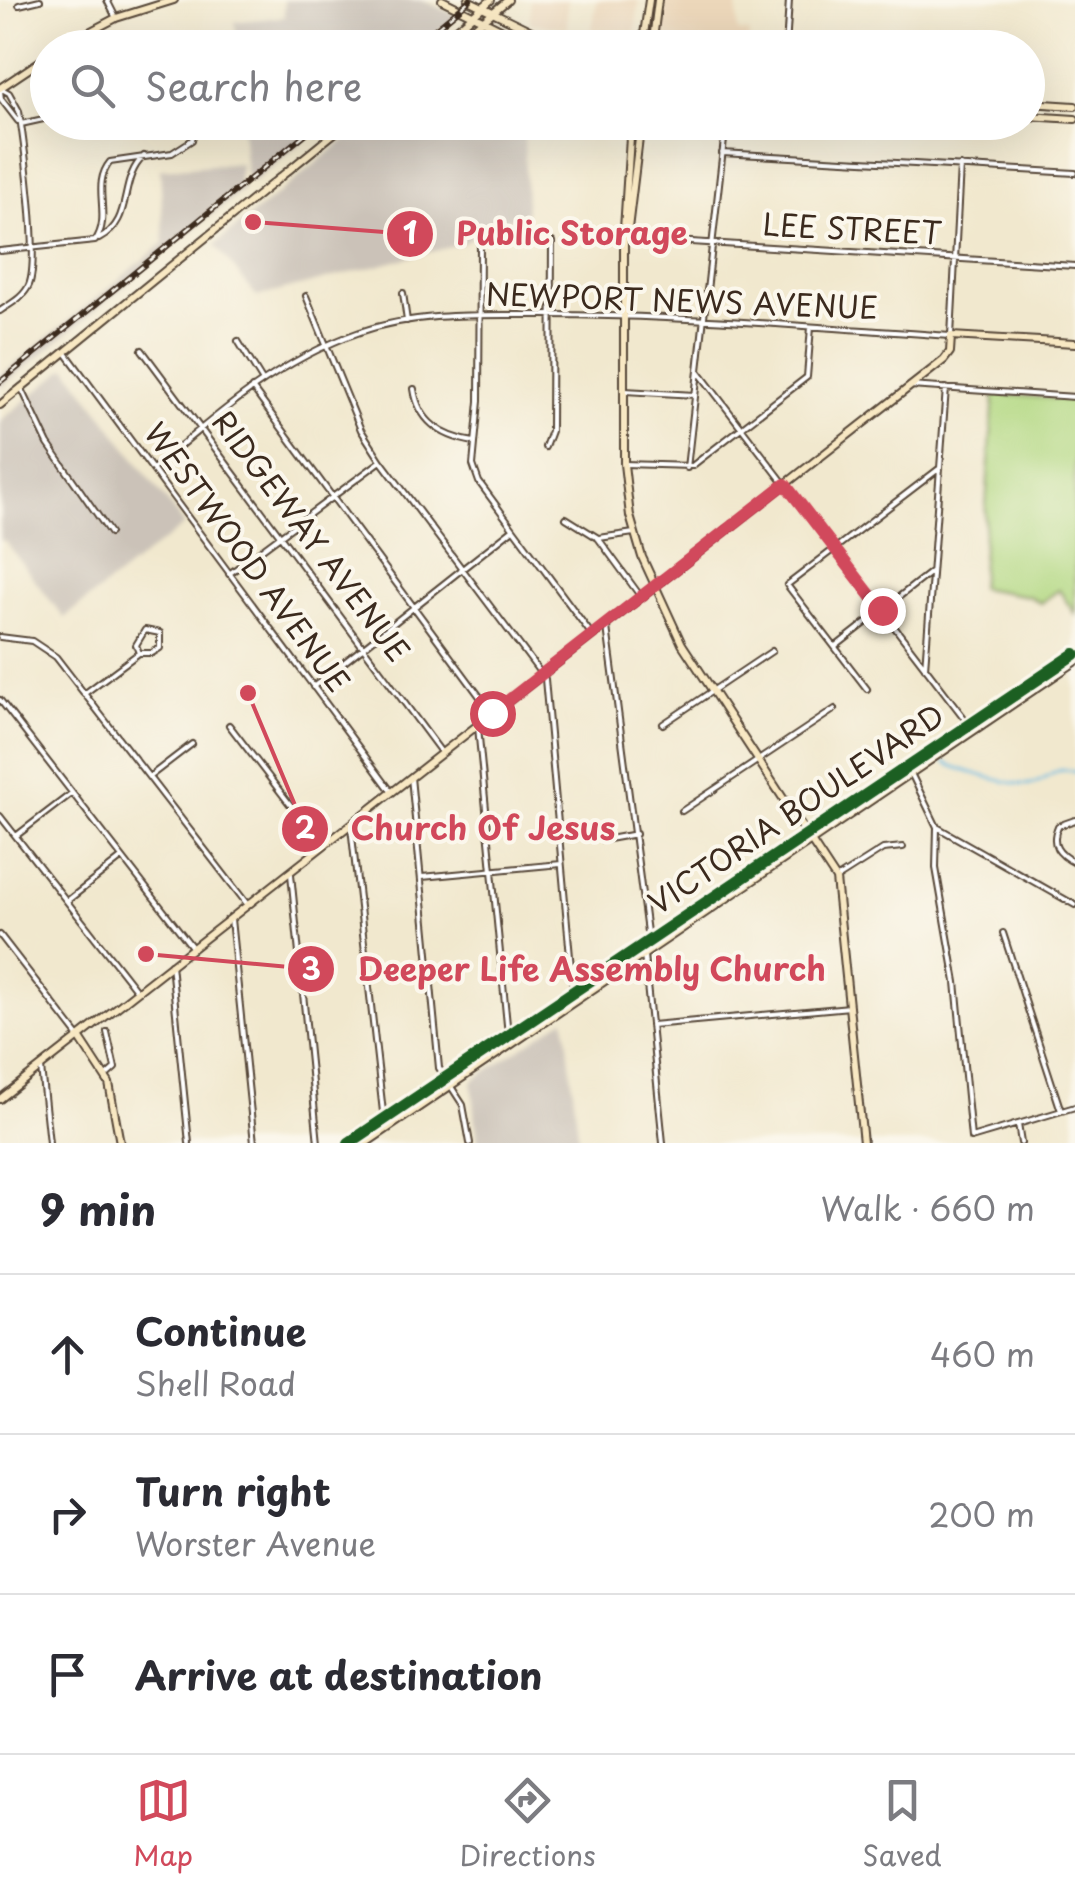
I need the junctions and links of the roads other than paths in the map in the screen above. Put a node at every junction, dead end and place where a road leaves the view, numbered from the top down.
1 (40, 0) edge
2 (107, 0) edge
3 (174, 0) edge
4 (442, 0) edge
5 (468, 0) edge
6 (491, 0) edge
7 (508, 0) edge
8 (649, 0) edge
9 (658, 0) edge
10 (789, 0) edge
11 (156, 2) edge
12 (20, 5) dead end
13 (482, 7) junction
14 (493, 12) junction
15 (474, 14) junction
16 (116, 18) junction
17 (484, 19) junction
18 (93, 30) edge
19 (455, 30) edge
20 (471, 30) edge
21 (505, 30) edge
22 (530, 30) edge
23 (645, 30) edge
24 (654, 30) edge
25 (787, 30) edge
26 (30, 68) edge
27 (0, 89) edge
28 (1045, 104) edge
29 (1075, 106) edge
30 (1045, 117) edge
31 (1075, 119) edge
32 (30, 122) edge
33 (21, 124) junction
34 (188, 140) edge
35 (326, 140) edge
36 (630, 140) edge
37 (640, 140) edge
38 (724, 140) edge
39 (722, 153) junction
40 (144, 156) junction
41 (960, 166) junction
42 (1075, 172) edge
43 (627, 238) junction
44 (95, 241) junction
45 (480, 242) dead end
46 (552, 242) dead end
47 (712, 245) junction
48 (32, 248) junction
49 (0, 251) edge
50 (955, 259) junction
51 (1075, 266) edge
52 (403, 293) dead end
53 (306, 296) dead end
54 (0, 311) edge
55 (480, 315) junction
56 (551, 315) junction
57 (625, 316) junction
58 (408, 321) junction
59 (703, 321) junction
60 (811, 327) junction
61 (950, 336) junction
62 (238, 341) dead end
63 (1075, 343) edge
64 (326, 345) junction
65 (142, 350) dead end
66 (65, 352) junction
67 (698, 372) junction
68 (262, 380) junction
69 (910, 386) junction
70 (21, 388) junction
71 (252, 388) junction
72 (946, 388) junction
73 (414, 389) dead end
74 (625, 391) junction
75 (695, 396) junction
76 (1075, 398) edge
77 (0, 405) edge
78 (200, 428) junction
79 (742, 428) junction
80 (474, 442) junction
81 (545, 448) dead end
82 (381, 461) junction
83 (624, 464) junction
84 (687, 468) junction
85 (940, 468) junction
86 (153, 470) junction
87 (785, 484) junction
88 (331, 498) junction
89 (566, 518) dead end
90 (513, 529) junction
91 (110, 533) dead end
92 (634, 533) junction
93 (281, 535) junction
94 (598, 538) junction
95 (835, 549) junction
96 (463, 567) junction
97 (932, 572) junction
98 (228, 574) junction
99 (655, 587) junction
100 (641, 597) junction
101 (413, 607) junction
102 (882, 610) junction
103 (606, 624) junction
104 (592, 635) junction
105 (0, 637) edge
106 (364, 646) junction
107 (834, 647) junction
108 (772, 650) dead end
109 (139, 653) junction
110 (1075, 654) edge
111 (1075, 662) edge
112 (925, 668) junction
113 (542, 674) junction
114 (313, 687) junction
115 (866, 689) dead end
116 (712, 691) junction
117 (84, 694) junction
118 (0, 700) edge
119 (835, 708) dead end
120 (492, 713) junction
121 (478, 724) junction
122 (664, 724) dead end
123 (229, 725) dead end
124 (972, 728) junction
125 (192, 744) dead end
126 (441, 752) junction
127 (759, 760) junction
128 (907, 766) junction
129 (912, 774) junction
130 (411, 776) junction
131 (149, 777) junction
132 (392, 791) junction
133 (72, 793) junction
134 (682, 811) dead end
135 (0, 816) edge
136 (1075, 820) edge
137 (350, 823) junction
138 (937, 827) junction
139 (806, 833) junction
140 (636, 834) junction
141 (16, 836) junction
142 (603, 840) dead end
143 (812, 841) junction
144 (322, 846) junction
145 (903, 848) dead end
146 (123, 858) junction
147 (1075, 863) edge
148 (563, 864) junction
149 (291, 870) junction
150 (492, 872) junction
151 (422, 878) junction
152 (836, 879) junction
153 (67, 901) junction
154 (247, 904) junction
155 (1075, 905) edge
156 (231, 917) junction
157 (1003, 933) dead end
158 (0, 934) edge
159 (648, 940) junction
160 (192, 947) junction
161 (644, 954) junction
162 (171, 964) junction
163 (573, 990) junction
164 (137, 991) junction
165 (850, 1006) junction
166 (652, 1025) junction
167 (107, 1032) dead end
168 (508, 1036) junction
169 (79, 1037) junction
170 (41, 1067) junction
171 (106, 1076) junction
172 (444, 1078) junction
173 (450, 1086) junction
174 (0, 1100) edge
175 (1075, 1107) edge
176 (1061, 1111) junction
177 (382, 1120) junction
178 (1018, 1124) junction
179 (384, 1130) junction
180 (50, 1143) edge
181 (120, 1143) edge
182 (190, 1143) edge
183 (254, 1143) edge
184 (318, 1143) edge
185 (348, 1143) edge
186 (366, 1143) edge
187 (470, 1143) edge
188 (664, 1143) edge
189 (863, 1143) edge
190 (1021, 1143) edge

1 - 12 street
2 - 16 street
3 - 11 main road
4 - 15 main road
5 - 13 main road
6 - 13 main road
7 - 14 main road
8 - 23 main road
9 - 24 main road
10 - 25 street
11 - 16 main road
13 - 14 main road
13 - 15 main road
14 - 17 main road
14 - 22 main road
15 - 17 main road
15 - 19 main road
16 - 18 main road
17 - 20 main road
17 - 21 main road
26 - 27 main road
27 - 33 street
27 - 33 street
28 - 29 main road
30 - 31 main road
32 - 33 street
33 - 48 street
34 - 40 street
35 - 66 main road
36 - 43 main road
37 - 43 main road
38 - 39 street
39 - 41 street
39 - 47 street
40 - 44 street
40 - 44 street
41 - 42 street
41 - 50 street
43 - 47 street, LEE STREET
43 - 57 main road
44 - 48 street
45 - 55 street
46 - 56 street
47 - 50 street, LEE STREET
47 - 59 street
48 - 49 street
48 - 54 street
50 - 51 street, LEE STREET
50 - 61 street
52 - 58 street
53 - 64 street
55 - 56 street, NEWPORT NEWS AVENUE
55 - 58 street, NEWPORT NEWS AVENUE
55 - 80 street
56 - 57 street, NEWPORT NEWS AVENUE
56 - 81 street
57 - 59 street, NEWPORT NEWS AVENUE
57 - 74 main road
58 - 64 street, NEWPORT NEWS AVENUE
59 - 60 street, NEWPORT NEWS AVENUE
59 - 67 street
60 - 61 street, NEWPORT NEWS AVENUE
60 - 79 street
61 - 63 main road, NEWPORT NEWS AVENUE
61 - 69 main road
62 - 68 street
64 - 68 street, NEWPORT NEWS AVENUE
64 - 82 street
65 - 78 street, RIDGEWAY AVENUE
66 - 70 main road
66 - 86 street, WESTWOOD AVENUE
67 - 75 street
67 - 79 street
68 - 71 street, NEWPORT NEWS AVENUE
69 - 72 street
69 - 87 main road
70 - 77 main road
70 - 91 street
71 - 78 street, NEWPORT NEWS AVENUE
71 - 88 street
72 - 76 street
72 - 85 street
73 - 80 street
74 - 75 street
74 - 83 main road
75 - 84 street
78 - 86 street, NEWPORT NEWS AVENUE
78 - 93 street, RIDGEWAY AVENUE
79 - 84 street
79 - 87 street
80 - 90 street
82 - 88 street
82 - 96 street
83 - 84 street
83 - 92 main road
85 - 95 street
85 - 97 street
86 - 98 street, WESTWOOD AVENUE
87 - 95 street
87 - 99 main road
88 - 93 street
88 - 101 street
89 - 94 street
90 - 96 street
90 - 104 street
92 - 94 street
92 - 99 main road
93 - 98 street
93 - 106 street, RIDGEWAY AVENUE
94 - 100 street
95 - 102 street
95 - 107 street
96 - 101 street
96 - 113 street
97 - 102 street
97 - 112 street
98 - 114 street, WESTWOOD AVENUE
99 - 100 main road
99 - 116 main road
100 - 103 main road
101 - 106 street
101 - 120 street
102 - 107 street
102 - 112 street
103 - 104 main road
103 - 140 street
104 - 113 main road
105 - 117 street
106 - 114 street
106 - 126 street, RIDGEWAY AVENUE
107 - 115 street
108 - 116 street
109 - 109 street
109 - 117 street
110 - 124 main road, VICTORIA BOULEVARD
111 - 124 main road, VICTORIA BOULEVARD
112 - 124 street
113 - 120 main road
113 - 148 street
114 - 132 street, WESTWOOD AVENUE
116 - 122 street
116 - 127 main road
117 - 131 street
118 - 133 street
119 - 127 street
120 - 121 main road
121 - 126 main road
121 - 150 street
123 - 144 street
124 - 128 main road, VICTORIA BOULEVARD
124 - 129 main road, VICTORIA BOULEVARD
125 - 131 street
126 - 130 main road
127 - 134 street
127 - 139 main road
128 - 129 street
128 - 139 main road, VICTORIA BOULEVARD
129 - 138 street
129 - 143 main road, VICTORIA BOULEVARD
130 - 132 main road
130 - 151 street
131 - 154 street
132 - 137 main road
133 - 141 street
133 - 146 street
135 - 141 street
136 - 147 street
137 - 144 main road
137 - 177 street
138 - 155 street
138 - 178 street
139 - 143 main road
139 - 159 main road, VICTORIA BOULEVARD
140 - 142 street
140 - 159 street
141 - 153 street
143 - 152 main road
143 - 161 main road, VICTORIA BOULEVARD
144 - 149 main road
145 - 152 street
146 - 153 street
146 - 160 street
148 - 150 street
148 - 163 street
149 - 154 main road
149 - 184 street
150 - 151 street
150 - 168 street
151 - 172 street
152 - 165 main road
153 - 164 street
154 - 156 main road
156 - 160 main road
156 - 183 street
157 - 176 street
158 - 169 street
159 - 161 street
159 - 163 main road, VICTORIA BOULEVARD
160 - 162 main road
161 - 166 street
161 - 173 main road, VICTORIA BOULEVARD
162 - 164 main road
162 - 182 street
163 - 168 main road, VICTORIA BOULEVARD
164 - 169 main road
165 - 166 street
165 - 189 main road
166 - 188 street
167 - 171 street
168 - 172 main road, VICTORIA BOULEVARD
169 - 170 main road
169 - 171 main road
170 - 174 main road
170 - 180 street
171 - 181 main road
172 - 173 street
172 - 177 main road, VICTORIA BOULEVARD
173 - 179 main road, VICTORIA BOULEVARD
173 - 187 street
175 - 176 street
176 - 178 street
177 - 179 street
177 - 185 main road, VICTORIA BOULEVARD
178 - 190 street
179 - 186 main road, VICTORIA BOULEVARD

